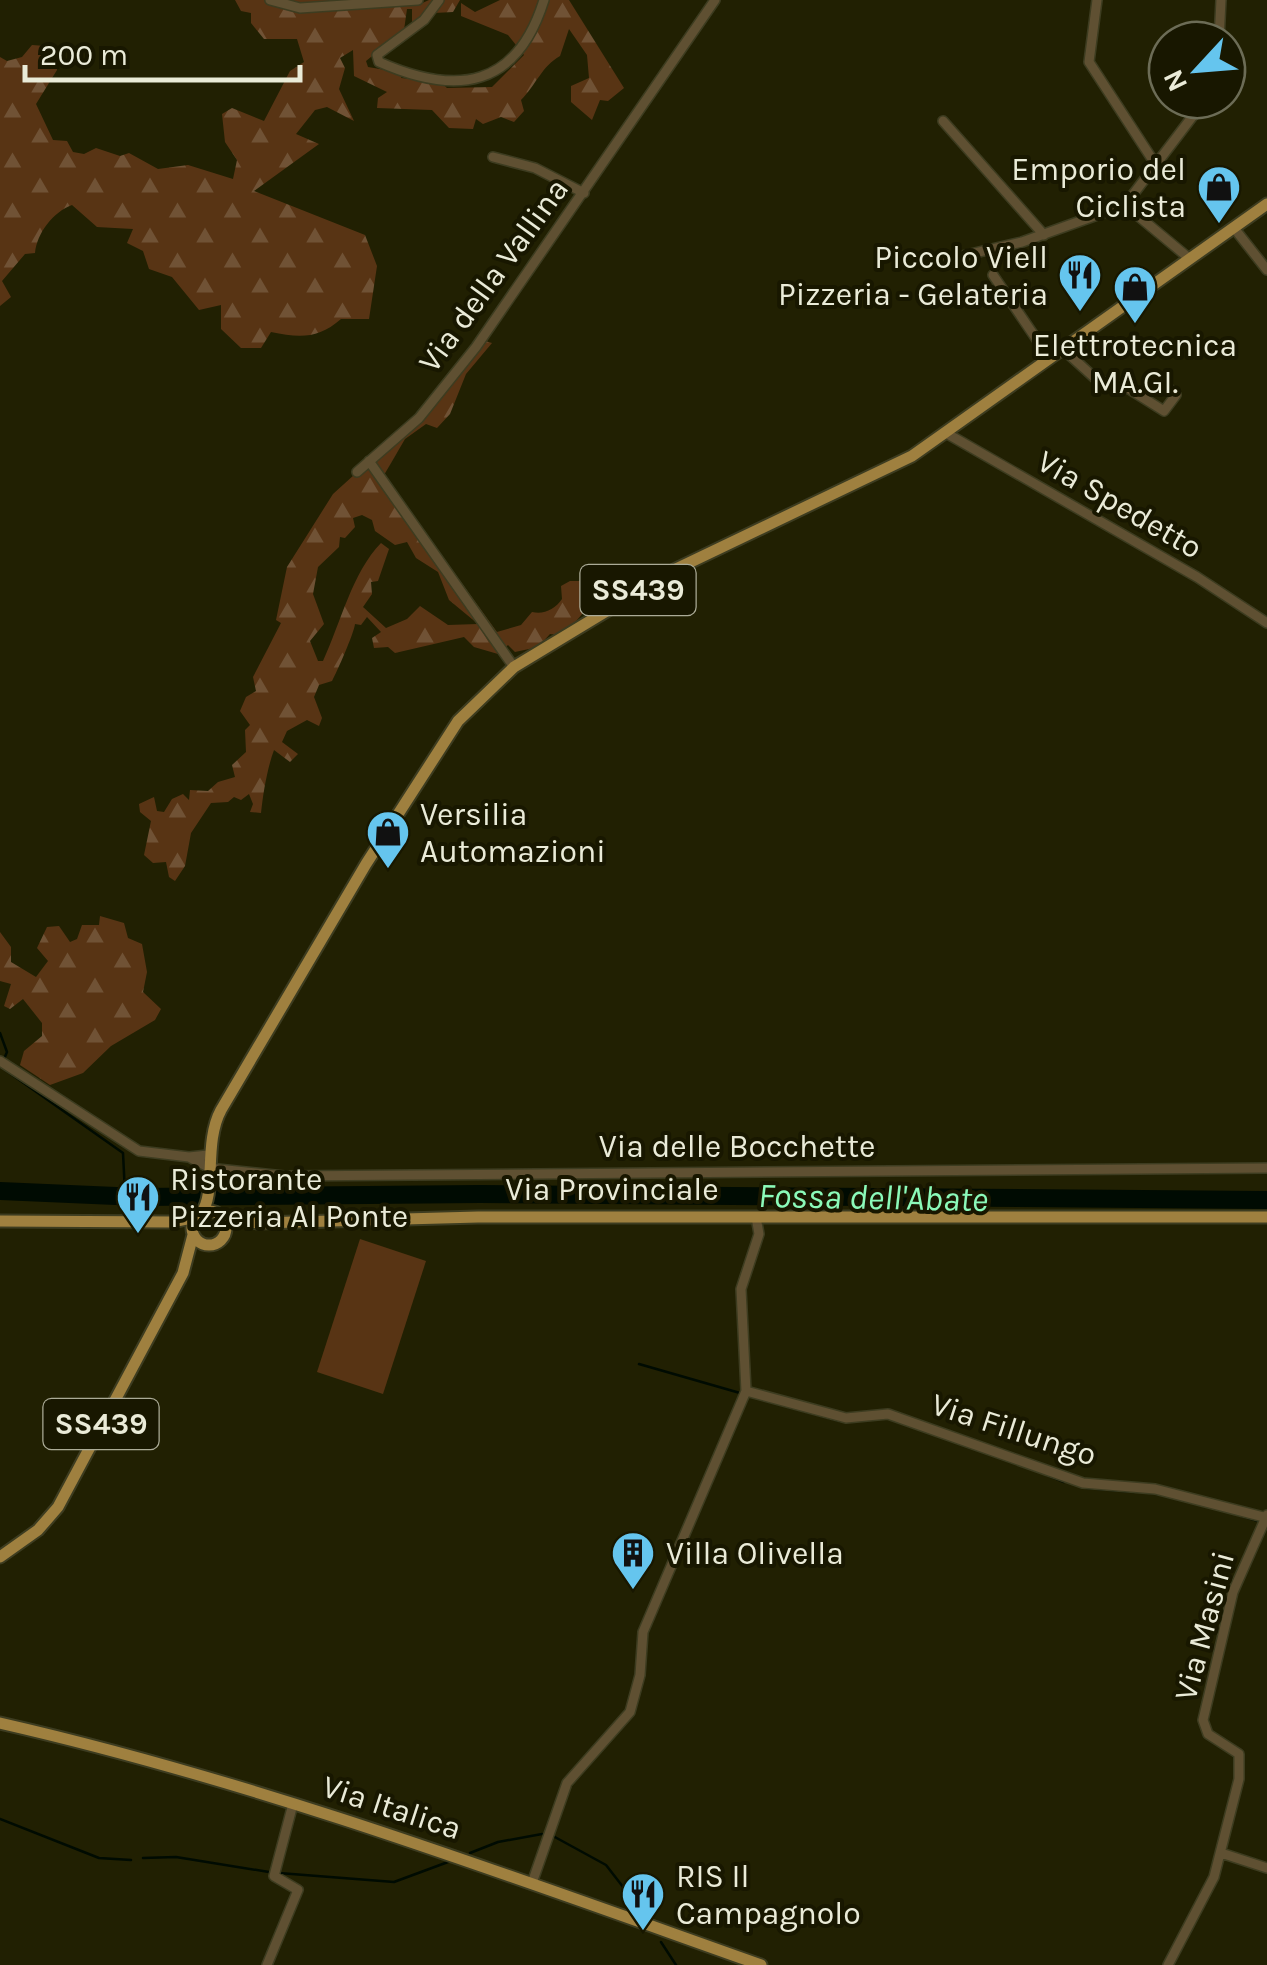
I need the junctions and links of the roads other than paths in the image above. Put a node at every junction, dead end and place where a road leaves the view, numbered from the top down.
1 (270, 0) edge
2 (418, 0) edge
3 (439, 0) edge
4 (544, 0) edge
5 (715, 0) edge
6 (1097, 0) edge
7 (1190, 120) edge
8 (944, 122) dead end
9 (494, 157) dead end
10 (1156, 165) junction
11 (584, 193) junction
12 (1267, 204) edge
13 (1125, 205) junction
14 (1234, 228) junction
15 (1044, 235) junction
16 (1190, 258) junction
17 (949, 259) dead end
18 (1267, 270) edge
19 (993, 275) dead end
20 (1064, 350) junction
21 (1050, 359) junction
22 (1166, 386) dead end
23 (946, 433) junction
24 (369, 461) junction
25 (356, 472) dead end
26 (1267, 623) edge
27 (514, 667) junction
28 (0, 1061) edge
29 (208, 1165) junction
30 (1267, 1168) edge
31 (209, 1212) junction
32 (756, 1216) junction
33 (1267, 1217) edge
34 (0, 1221) edge
35 (172, 1222) junction
36 (258, 1223) junction
37 (193, 1233) junction
38 (218, 1242) junction
39 (183, 1273) junction
40 (746, 1390) junction
41 (1267, 1517) edge
42 (0, 1557) edge
43 (0, 1723) edge
44 (293, 1804) junction
45 (1221, 1852) junction
46 (1267, 1868) edge
47 (532, 1884) junction
48 (267, 1965) edge
49 (760, 1965) edge
50 (1168, 1965) edge

1 - 2 street
3 - 4 street
5 - 11 street, Via della Vallina
6 - 10 street
7 - 10 street
8 - 15 street
9 - 11 street
10 - 13 street
11 - 24 street, Via della Vallina
12 - 14 main road, SS439
13 - 15 street
13 - 16 street
14 - 16 main road, SS439
14 - 18 street
15 - 17 street
16 - 20 main road, SS439
19 - 21 street
20 - 21 main road, SS439
20 - 22 street
21 - 23 main road, SS439
23 - 26 street, Via Spedetto
23 - 27 main road, SS439
24 - 25 street, Via della Vallina
24 - 27 street
27 - 29 main road, SS439
28 - 29 street, Via delle Bocchette
29 - 30 street, Via delle Bocchette
29 - 31 main road, SS439
31 - 35 main road, Via Provinciale
31 - 36 main road, Via Provinciale
31 - 37 main road
31 - 38 main road
32 - 33 main road, Via Provinciale
32 - 36 main road, Via Provinciale
32 - 40 street
34 - 35 main road, Via Provinciale
35 - 37 main road, Via Provinciale
36 - 38 main road, Via Provinciale
37 - 38 main road, Via Provinciale
37 - 39 main road, SS439
38 - 39 main road, Via Provinciale
39 - 42 main road, SS439
40 - 41 street, Via Fillungo
40 - 47 street
41 - 45 street, Via Masini
43 - 44 main road, Via Italica
44 - 47 main road, Via Italica
44 - 48 street
45 - 46 street
45 - 50 street, Via Masini
47 - 49 main road, Via Italica

